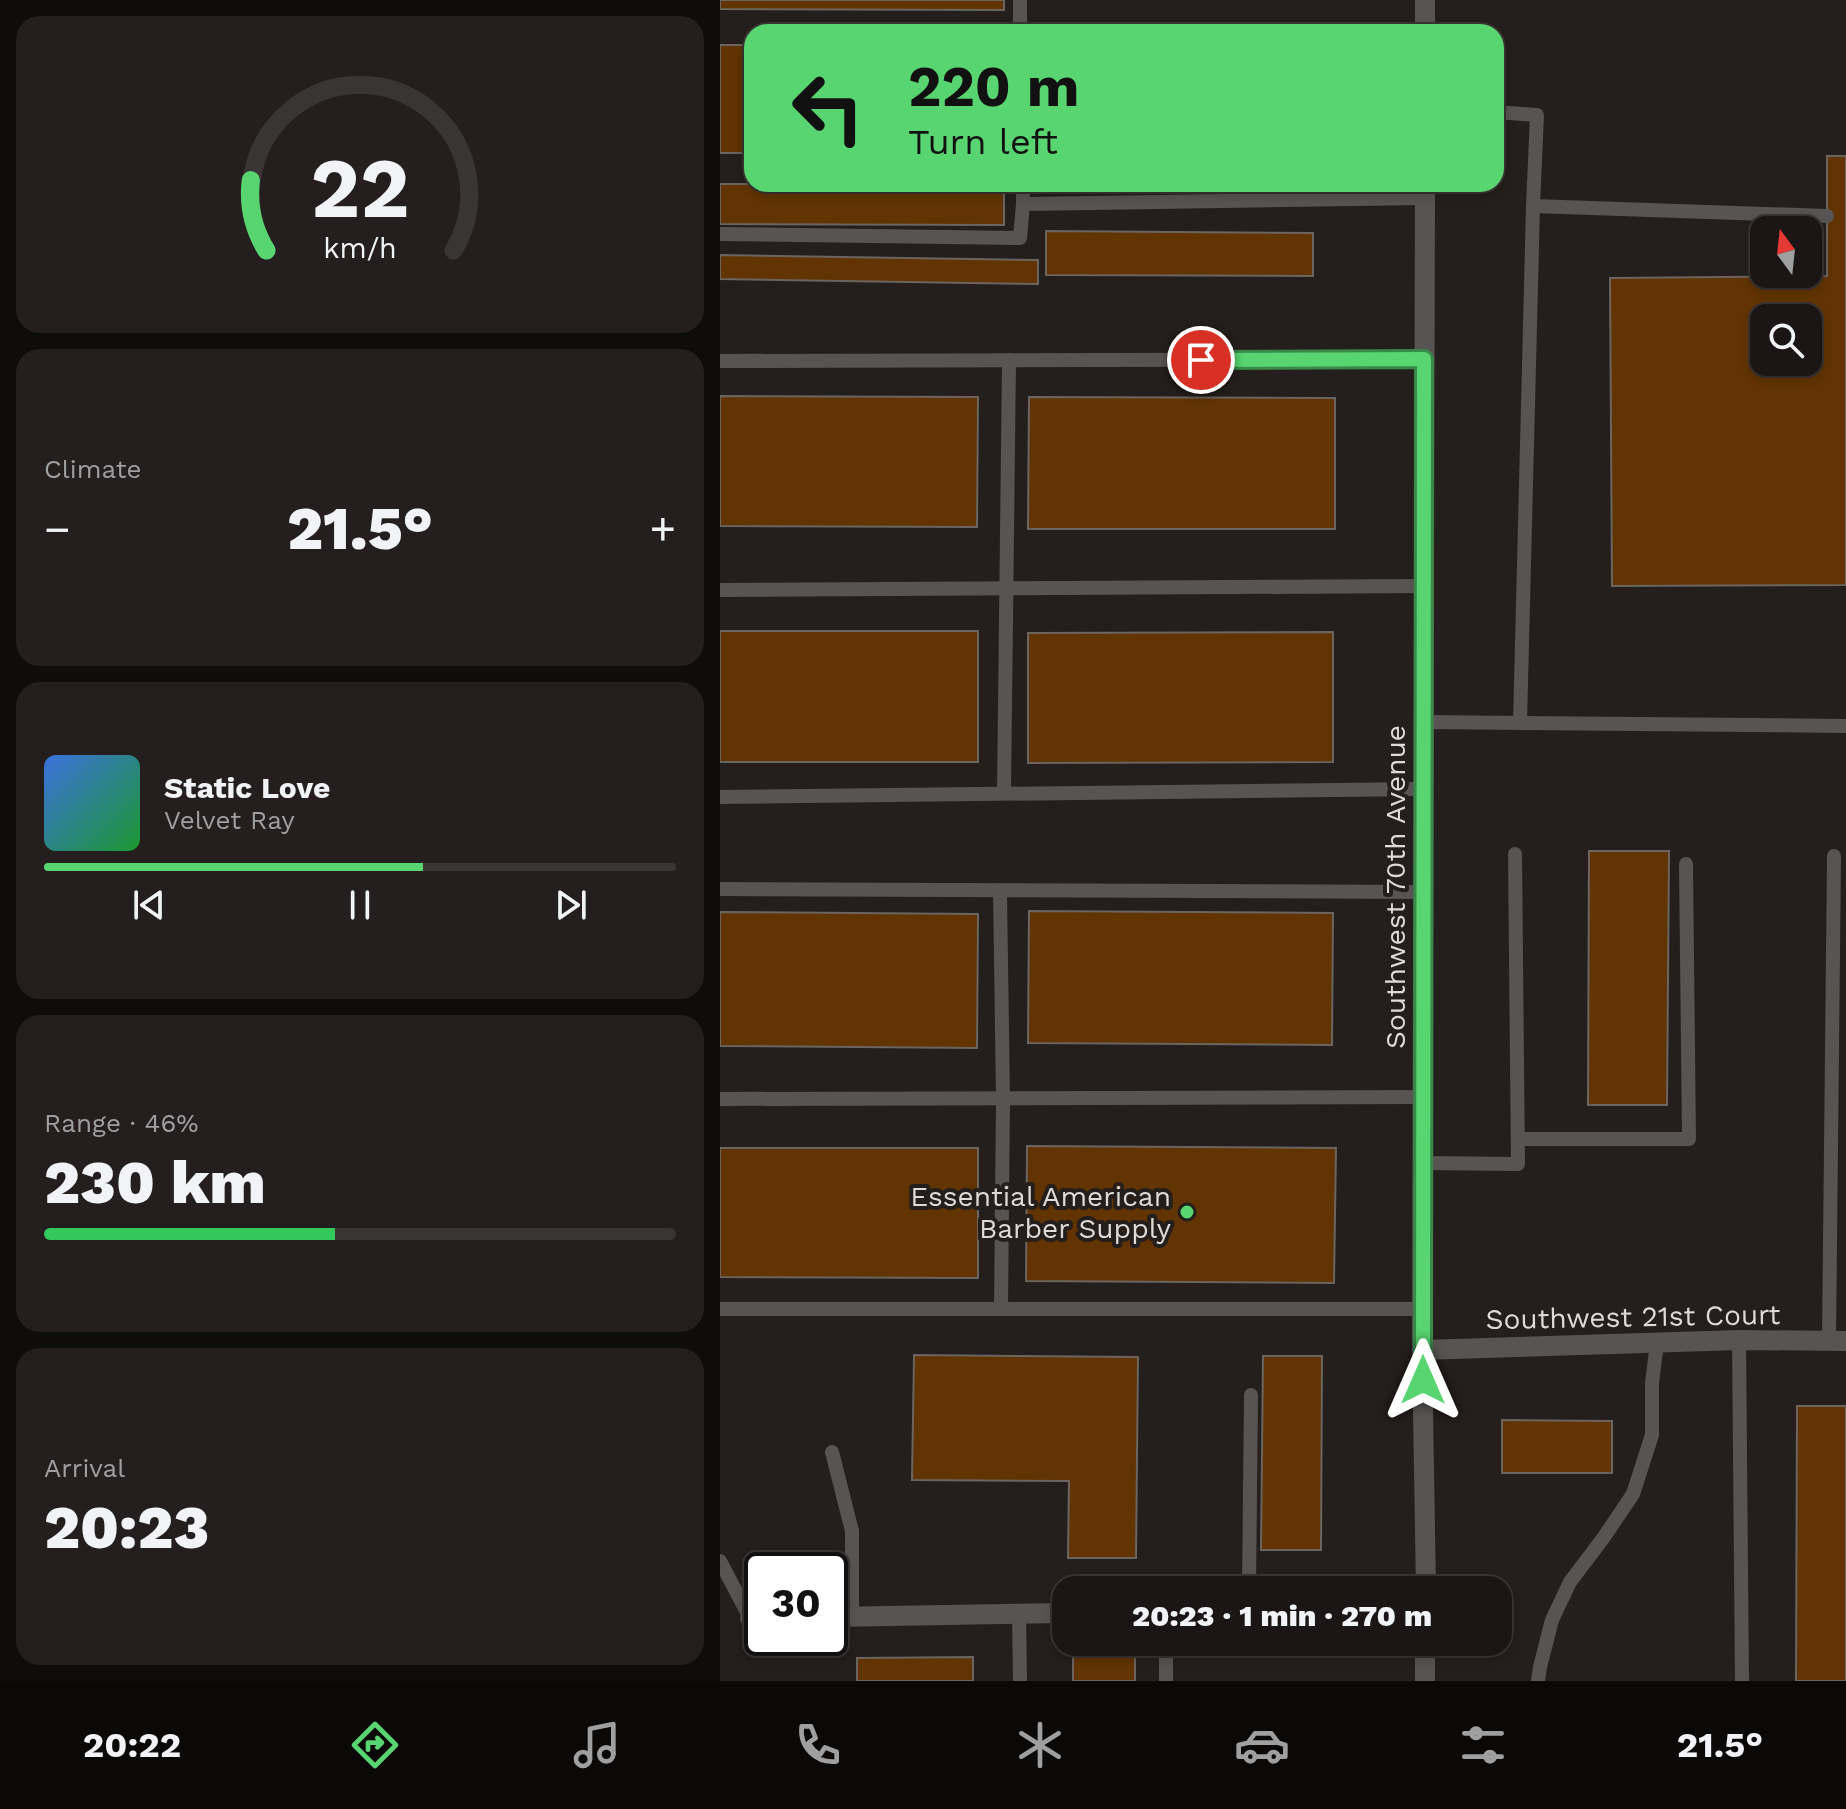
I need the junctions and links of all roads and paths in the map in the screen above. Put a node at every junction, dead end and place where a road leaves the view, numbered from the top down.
1 (1020, 0) edge
2 (1425, 0) edge
3 (1020, 24) edge
4 (1425, 24) edge
5 (1504, 113) edge
6 (1023, 192) edge
7 (1394, 192) edge
8 (1425, 192) edge
9 (1023, 204) junction
10 (1533, 206) junction
11 (1827, 216) dead end
12 (720, 234) edge
13 (1424, 359) junction
14 (1009, 360) junction
15 (720, 361) edge
16 (1424, 586) junction
17 (1007, 588) junction
18 (720, 590) edge
19 (1424, 722) junction
20 (1520, 723) junction
21 (1846, 726) edge
22 (1424, 789) junction
23 (1004, 793) junction
24 (720, 797) edge
25 (1515, 854) dead end
26 (1834, 856) dead end
27 (1686, 864) dead end
28 (720, 889) edge
29 (1000, 890) junction
30 (1424, 892) junction
31 (1423, 1097) junction
32 (720, 1099) edge
33 (1003, 1099) junction
34 (1518, 1139) junction
35 (1423, 1163) junction
36 (720, 1309) edge
37 (1001, 1309) junction
38 (1422, 1309) junction
39 (1739, 1340) junction
40 (1837, 1341) edge
41 (1657, 1343) junction
42 (1422, 1350) junction
43 (1251, 1395) dead end
44 (832, 1452) dead end
45 (720, 1561) edge
46 (1249, 1576) edge
47 (1426, 1576) edge
48 (744, 1599) edge
49 (1052, 1613) edge
50 (1019, 1614) junction
51 (848, 1617) edge
52 (852, 1617) junction
53 (1166, 1656) edge
54 (1425, 1656) edge
55 (1020, 1681) edge
56 (1166, 1681) edge
57 (1425, 1681) edge
58 (1538, 1681) edge
59 (1742, 1681) edge

1 - 3 lane
2 - 4 street
5 - 10 lane
6 - 9 lane
7 - 9 lane
8 - 13 street, Southwest 70th Avenue
9 - 12 lane
10 - 11 lane
10 - 20 lane
13 - 14 lane
13 - 16 street, Southwest 70th Avenue
14 - 15 lane
14 - 17 lane
16 - 17 lane
16 - 19 street, Southwest 70th Avenue
17 - 18 lane
17 - 23 lane
19 - 20 lane
19 - 22 street, Southwest 70th Avenue
20 - 21 lane
22 - 23 lane
22 - 30 street, Southwest 70th Avenue
23 - 24 lane
25 - 34 lane
26 - 40 lane
27 - 34 lane
28 - 29 lane
29 - 30 lane
29 - 33 lane
30 - 31 street, Southwest 70th Avenue
31 - 33 lane
31 - 35 street, Southwest 70th Avenue
32 - 33 lane
33 - 37 lane
34 - 35 lane
35 - 38 street, Southwest 70th Avenue
36 - 37 lane
37 - 38 lane
38 - 42 street, Southwest 70th Avenue
39 - 40 street, Southwest 21st Court
39 - 41 street, Southwest 21st Court
39 - 59 lane
41 - 42 street, Southwest 21st Court
41 - 58 lane
42 - 47 street, Southwest 70th Avenue
43 - 46 lane
44 - 52 lane
45 - 48 lane
49 - 50 street
50 - 52 street
50 - 55 lane
51 - 52 street
53 - 56 lane
54 - 57 street

